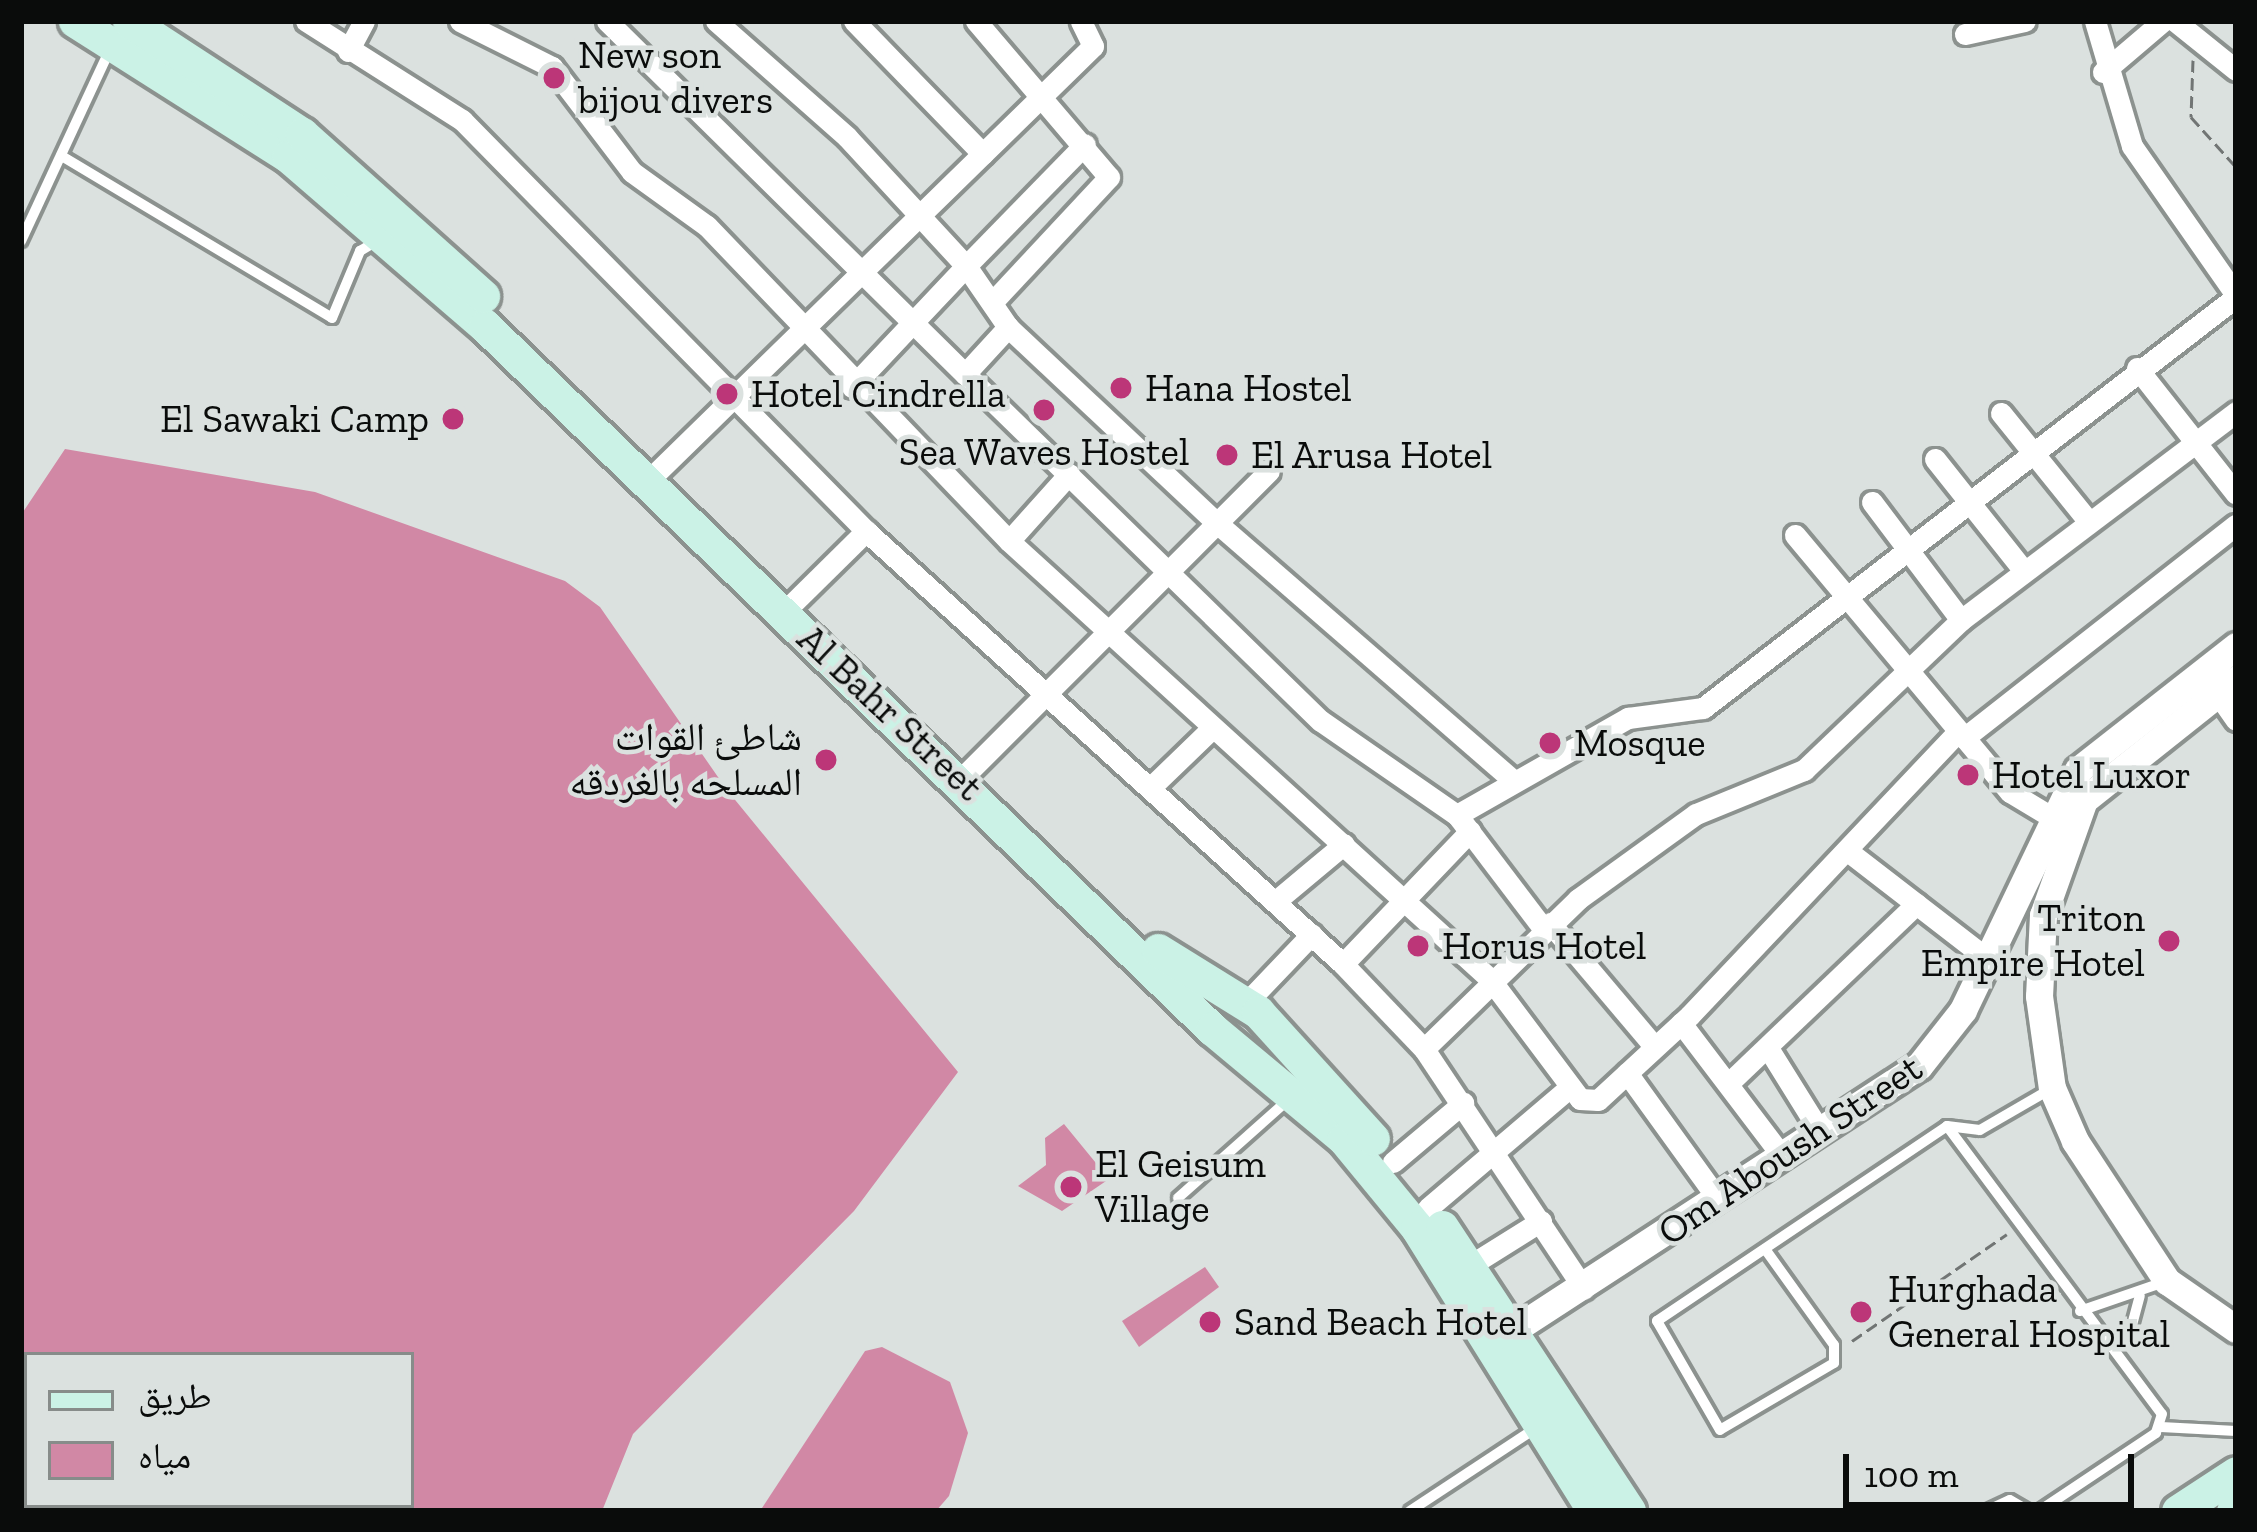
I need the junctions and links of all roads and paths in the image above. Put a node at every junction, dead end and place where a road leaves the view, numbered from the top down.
1 (75, 21) edge
2 (306, 21) edge
3 (364, 21) edge
4 (460, 21) edge
5 (607, 21) edge
6 (716, 21) edge
7 (854, 21) edge
8 (976, 21) edge
9 (1081, 21) edge
10 (2025, 21) edge
11 (2095, 21) edge
12 (2163, 21) edge
13 (2175, 21) edge
14 (121, 31) edge
15 (1965, 34) dead end
16 (2193, 35) junction
17 (348, 51) junction
18 (2236, 70) edge
19 (2103, 73) junction
20 (1047, 92) junction
21 (1085, 144) junction
22 (983, 154) junction
23 (64, 158) junction
24 (2236, 167) edge
25 (920, 219) junction
26 (381, 238) junction
27 (21, 241) edge
28 (966, 266) junction
29 (866, 274) junction
30 (2236, 296) edge
31 (998, 297) junction
32 (915, 324) junction
33 (1008, 327) junction
34 (810, 330) junction
35 (2137, 368) junction
36 (965, 374) junction
37 (852, 387) junction
38 (736, 398) junction
39 (2001, 412) dead end
40 (2236, 412) edge
41 (2196, 443) junction
42 (2034, 454) junction
43 (1935, 459) dead end
44 (658, 471) junction
45 (1269, 471) dead end
46 (1070, 474) junction
47 (2236, 494) edge
48 (1872, 502) dead end
49 (1970, 505) junction
50 (2089, 522) junction
51 (1217, 523) junction
52 (2236, 525) edge
53 (866, 531) junction
54 (1796, 536) dead end
55 (1009, 541) junction
56 (1911, 554) junction
57 (2024, 571) junction
58 (1167, 574) junction
59 (1850, 601) junction
60 (793, 603) junction
61 (1961, 620) junction
62 (1110, 631) junction
63 (2236, 646) edge
64 (1906, 674) junction
65 (2226, 686) edge
66 (1048, 697) junction
67 (2236, 720) edge
68 (1210, 730) junction
69 (1961, 734) junction
70 (969, 771) junction
71 (1512, 779) junction
72 (1150, 788) junction
73 (2050, 816) junction
74 (1464, 823) junction
75 (1344, 844) junction
76 (1850, 852) junction
77 (1402, 894) junction
78 (1277, 900) junction
79 (1916, 904) junction
80 (1546, 925) junction
81 (1312, 934) junction
82 (1985, 957) junction
83 (1343, 964) junction
84 (1490, 979) junction
85 (1246, 1003) junction
86 (1681, 1023) junction
87 (1212, 1029) junction
88 (1287, 1043) junction
89 (1654, 1046) junction
90 (1768, 1048) junction
91 (1424, 1049) junction
92 (1263, 1072) junction
93 (1627, 1073) junction
94 (1732, 1080) junction
95 (1570, 1087) junction
96 (2052, 1088) junction
97 (1295, 1094) junction
98 (1463, 1103) junction
99 (1947, 1126) junction
100 (1819, 1130) junction
101 (1495, 1145) junction
102 (1782, 1156) junction
103 (1394, 1162) junction
104 (1178, 1198) dead end
105 (1718, 1199) junction
106 (1428, 1208) junction
107 (1540, 1221) junction
108 (2018, 1226) junction
109 (1765, 1249) junction
110 (1469, 1266) junction
111 (2167, 1281) junction
112 (1584, 1289) junction
113 (2140, 1296) junction
114 (2080, 1311) junction
115 (2236, 1329) edge
116 (1512, 1331) junction
117 (2107, 1346) junction
118 (1837, 1351) junction
119 (1541, 1424) junction
120 (2161, 1427) junction
121 (2236, 1431) edge
122 (2236, 1473) edge
123 (1410, 1511) edge
124 (1594, 1511) edge
125 (1629, 1511) edge
126 (1987, 1511) edge
127 (2030, 1511) edge
128 (2039, 1511) edge
129 (2178, 1511) edge

1 - 14 main road, Al Bahr Street
2 - 17 street
3 - 17 street
4 - 34 street
5 - 29 street
6 - 25 street
7 - 22 street
8 - 20 street
9 - 20 street
10 - 15 street
11 - 19 street
12 - 19 street
13 - 16 street
14 - 23 lane
14 - 26 main road, Al Bahr Street
14 - 44 main road, Al Bahr Street
16 - 18 street
16 - 24 path
17 - 38 street
19 - 30 street
20 - 21 street
20 - 22 street
21 - 28 street
21 - 31 street
22 - 25 street
23 - 26 lane
23 - 27 lane
25 - 28 street
25 - 29 street
26 - 87 main road, Al Bahr Street
28 - 31 street
28 - 32 street
29 - 32 street
29 - 34 street
30 - 35 street
31 - 33 street
32 - 36 street
32 - 37 street
33 - 36 street
33 - 51 street
34 - 37 street
34 - 38 street
35 - 41 street
35 - 42 street
36 - 46 street
37 - 55 street
38 - 44 street
38 - 53 street
39 - 42 street
40 - 41 street
41 - 47 street
41 - 50 street
42 - 49 street
42 - 50 street
43 - 49 street
44 - 60 main road, Al Bahr Street
45 - 51 street
46 - 55 street
46 - 58 street
48 - 56 street
49 - 56 street
49 - 57 street
50 - 57 street
51 - 58 street
51 - 71 street
52 - 69 street
53 - 60 street
53 - 66 street
54 - 59 street
55 - 62 street
56 - 59 street
56 - 61 street
57 - 61 street
58 - 62 street
58 - 74 street
59 - 64 street
59 - 71 street
60 - 70 main road, Al Bahr Street
61 - 64 street
62 - 66 street
62 - 68 street
63 - 73 street, Om Aboush Street
64 - 69 street
64 - 80 street
65 - 67 street
65 - 96 street
66 - 70 street
66 - 72 street
68 - 72 street
68 - 75 street
69 - 73 street
69 - 76 street
70 - 85 main road, Al Bahr Street
71 - 74 street
72 - 78 street
73 - 82 street, Om Aboush Street
74 - 77 street
74 - 80 street
75 - 77 street
75 - 78 street
76 - 79 street
76 - 86 street
77 - 83 street
77 - 84 street
78 - 81 street
79 - 82 street
79 - 90 street
80 - 84 street
80 - 89 street
81 - 83 street
81 - 85 street
82 - 100 street, Om Aboush Street
83 - 91 street
84 - 91 street
84 - 95 street
85 - 87 main road
85 - 88 main road, Al Bahr Street
86 - 89 street
86 - 94 street
87 - 92 main road, Al Bahr Street
88 - 92 main road
88 - 103 main road, Al Bahr Street
89 - 93 street
90 - 94 street
90 - 100 street
91 - 98 street
92 - 97 main road, Al Bahr Street
93 - 95 street
93 - 105 street
94 - 102 street
95 - 101 street
96 - 99 lane
96 - 111 street
97 - 104 lane
97 - 119 main road, Al Bahr Street
98 - 101 street
98 - 103 street
99 - 108 lane
99 - 109 lane
100 - 102 street, Om Aboush Street
101 - 106 street
101 - 107 street
102 - 105 street, Om Aboush Street
103 - 106 main road, Al Bahr Street
105 - 112 street, Om Aboush Street
106 - 110 main road, Al Bahr Street
107 - 110 street
107 - 112 street
108 - 114 lane
108 - 118 path
109 - 118 lane
109 - 118 lane
110 - 116 main road, Al Bahr Street
111 - 113 lane
111 - 115 street
112 - 116 street, Om Aboush Street
113 - 114 lane
113 - 117 lane
114 - 117 lane
116 - 125 main road, Al Bahr Street
117 - 120 lane
119 - 123 lane
119 - 124 main road, Al Bahr Street
120 - 121 lane
120 - 128 lane
122 - 129 main road
126 - 127 lane

